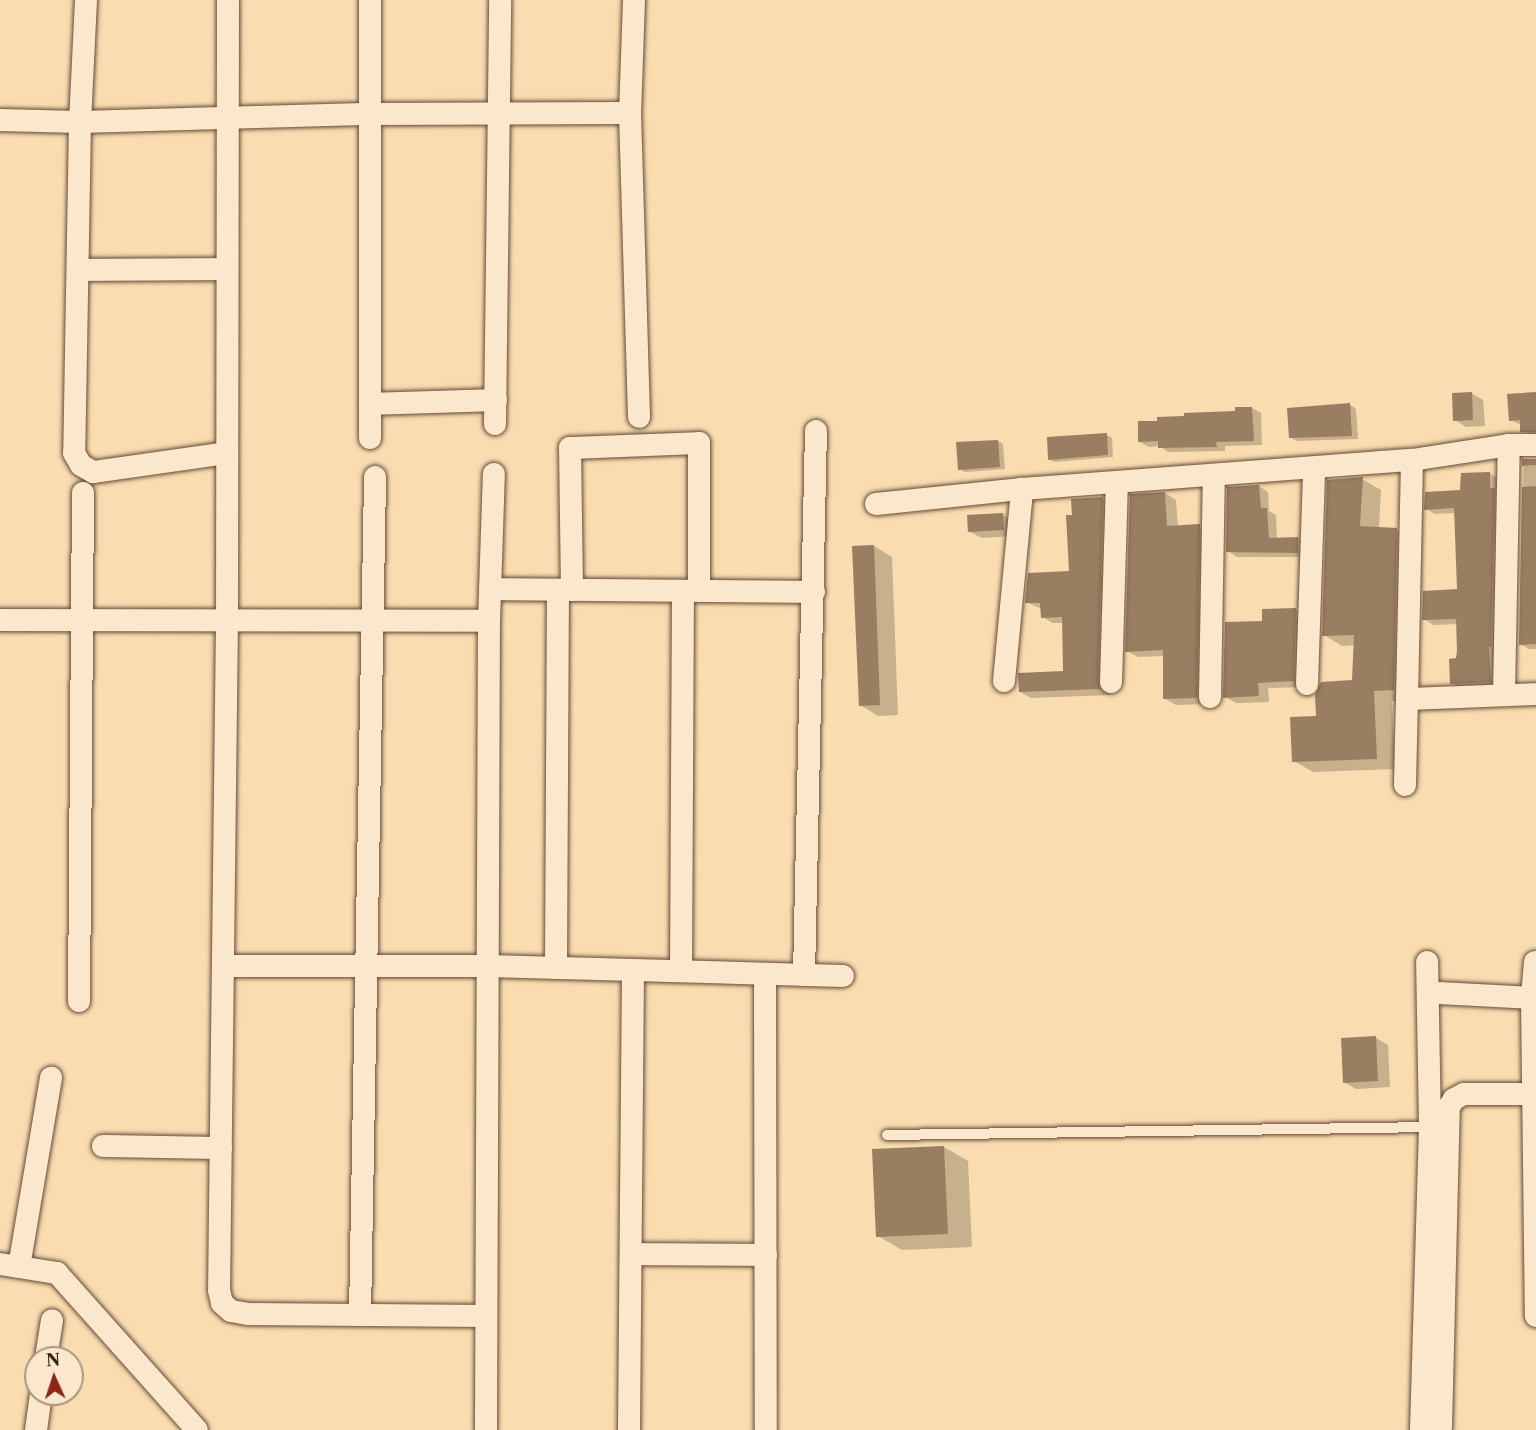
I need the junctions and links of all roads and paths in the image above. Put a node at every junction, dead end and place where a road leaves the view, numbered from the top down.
1 (86, 0) edge
2 (228, 0) edge
3 (370, 0) edge
4 (500, 0) edge
5 (634, 0) edge
6 (500, 113) junction
7 (630, 113) junction
8 (372, 114) junction
9 (228, 119) junction
10 (0, 120) edge
11 (80, 122) junction
12 (227, 269) junction
13 (79, 270) junction
14 (496, 400) junction
15 (370, 404) junction
16 (639, 417) dead end
17 (495, 424) dead end
18 (816, 431) dead end
19 (370, 438) dead end
20 (1509, 445) junction
21 (1536, 445) edge
22 (226, 453) junction
23 (1412, 460) junction
24 (1314, 468) junction
25 (494, 474) dead end
26 (1214, 476) junction
27 (375, 477) dead end
28 (1118, 483) junction
29 (1022, 489) junction
30 (83, 494) dead end
31 (876, 504) dead end
32 (490, 589) junction
33 (565, 590) junction
34 (691, 591) junction
35 (814, 592) junction
36 (0, 620) edge
37 (82, 620) junction
38 (227, 620) junction
39 (372, 620) junction
40 (489, 621) junction
41 (1004, 681) dead end
42 (1111, 682) dead end
43 (1307, 684) dead end
44 (1536, 694) edge
45 (1504, 695) junction
46 (1209, 697) dead end
47 (1407, 699) junction
48 (1406, 784) dead end
49 (1427, 962) dead end
50 (1534, 962) dead end
51 (224, 966) junction
52 (368, 966) junction
53 (488, 966) junction
54 (556, 968) junction
55 (633, 970) junction
56 (681, 971) junction
57 (765, 974) junction
58 (804, 975) junction
59 (843, 976) dead end
60 (1440, 993) dead end
61 (1532, 998) junction
62 (79, 1001) dead end
63 (51, 1078) dead end
64 (1534, 1094) edge
65 (1430, 1127) junction
66 (887, 1135) dead end
67 (103, 1146) dead end
68 (221, 1148) junction
69 (631, 1254) junction
70 (766, 1255) junction
71 (10, 1266) edge
72 (360, 1315) junction
73 (486, 1316) junction
74 (1536, 1316) edge
75 (52, 1320) dead end
76 (48, 1346) edge
77 (39, 1406) edge
78 (192, 1427) edge
79 (1431, 1429) edge
80 (36, 1430) edge
81 (486, 1430) edge
82 (629, 1430) edge
83 (766, 1430) edge

1 - 11 street
2 - 9 street
3 - 8 street
4 - 6 street
5 - 7 street
6 - 7 street
6 - 8 street
6 - 14 street
7 - 16 street
8 - 9 street
8 - 15 street
9 - 11 street
9 - 12 street
10 - 11 street
11 - 13 street
12 - 13 street
12 - 22 street
13 - 22 street
14 - 15 street
14 - 17 street
15 - 19 street
18 - 35 street
20 - 21 street
20 - 23 street
20 - 45 street
22 - 38 street
23 - 24 street
23 - 47 street
24 - 26 street
24 - 43 street
25 - 32 street
26 - 28 street
26 - 46 street
27 - 39 street
28 - 29 street
28 - 42 street
29 - 31 street
29 - 41 street
30 - 37 street
32 - 33 street
32 - 40 street
33 - 34 street
33 - 34 street
33 - 54 street
34 - 35 street
34 - 56 street
35 - 58 street
36 - 37 street
37 - 38 street
37 - 62 street
38 - 39 street
38 - 51 street
39 - 40 street
39 - 52 street
40 - 53 street
44 - 45 street
45 - 47 street
47 - 48 street
49 - 65 street
50 - 61 street
51 - 52 street
51 - 68 street
52 - 53 street
52 - 72 street
53 - 54 street
53 - 73 street
54 - 55 street
55 - 56 street
55 - 69 street
56 - 57 street
57 - 58 street
57 - 70 street
58 - 59 street
60 - 61 street
61 - 64 street
63 - 71 street
64 - 74 street
64 - 79 street
65 - 66 lane
65 - 79 street
67 - 68 street
68 - 72 street
69 - 70 street
69 - 82 street
70 - 83 street
71 - 78 street
72 - 73 street
73 - 81 street
75 - 76 street
77 - 80 street

